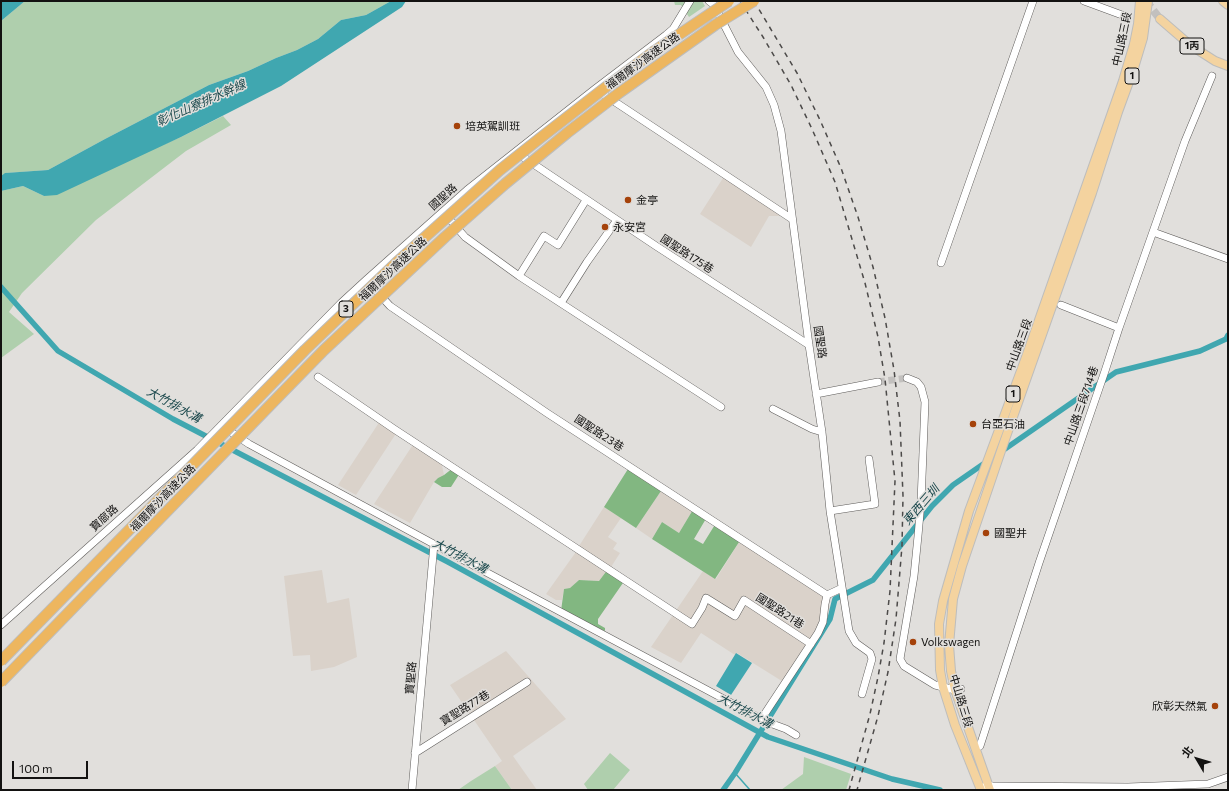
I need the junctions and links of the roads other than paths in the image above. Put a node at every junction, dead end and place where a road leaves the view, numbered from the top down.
1 (690, 1) edge
2 (729, 1) edge
3 (754, 1) edge
4 (1033, 1) edge
5 (1084, 1) edge
6 (1140, 1) edge
7 (1148, 1) edge
8 (1222, 1) edge
9 (714, 2) edge
10 (1228, 5) edge
11 (1122, 15) dead end
12 (1160, 19) tunnel mouth
13 (1228, 66) edge
14 (1212, 76) dead end
15 (595, 89) junction
16 (515, 152) junction
17 (586, 200) junction
18 (443, 212) junction
19 (792, 219) junction
20 (617, 220) junction
21 (1153, 232) junction
22 (1228, 259) edge
23 (941, 263) dead end
24 (519, 276) junction
25 (366, 280) junction
26 (561, 303) junction
27 (1061, 305) dead end
28 (1118, 328) junction
29 (809, 346) junction
30 (1029, 361) junction
31 (318, 376) dead end
32 (907, 378) dead end
33 (878, 382) tunnel mouth
34 (816, 394) junction
35 (721, 407) dead end
36 (772, 409) dead end
37 (221, 426) junction
38 (822, 432) junction
39 (869, 459) dead end
40 (967, 510) junction
41 (830, 511) junction
42 (982, 515) junction
43 (434, 544) junction
44 (842, 588) junction
45 (827, 595) junction
46 (1, 625) edge
47 (810, 644) junction
48 (1, 661) edge
49 (1, 682) edge
50 (527, 682) dead end
51 (943, 687) junction
52 (958, 689) junction
53 (862, 694) dead end
54 (762, 718) junction
55 (796, 735) dead end
56 (980, 746) dead end
57 (415, 753) junction
58 (1228, 777) edge
59 (986, 788) edge
60 (412, 790) edge

1 - 15 street, 國聖路
2 - 48 highway, 福爾摩沙高速公路 / 3, bridge
3 - 49 highway, 福爾摩沙高速公路 / 3, bridge
4 - 23 street
5 - 11 street
6 - 30 main road, 中山路三段 / 1
7 - 30 main road, 中山路三段 / 1
8 - 10 main road
9 - 19 street, 國聖路
12 - 13 main road, 1丙
14 - 21 street, 中山路三段714巷
15 - 16 street, 國聖路
15 - 19 street
16 - 17 street, 國聖路175巷
16 - 18 street, 國聖路
17 - 20 street, 國聖路175巷
17 - 24 street
18 - 24 street
18 - 25 street, 國聖路
19 - 29 street, 國聖路
20 - 26 street
20 - 29 street, 國聖路175巷
21 - 22 street
21 - 28 street, 中山路三段714巷
24 - 26 street
25 - 37 street, 國聖路
25 - 45 street, 國聖路23巷
26 - 35 street
27 - 28 street
28 - 56 street, 中山路三段714巷
29 - 34 street, 國聖路
30 - 40 main road, 中山路三段 / 1
30 - 42 main road, 中山路三段 / 1
31 - 47 street, 國聖路21巷
32 - 51 street
33 - 34 street
34 - 38 street, 國聖路
36 - 38 street
37 - 43 street
37 - 46 street, 寶廍路
38 - 41 street, 國聖路
39 - 41 street
40 - 42 main road
40 - 51 main road, 中山路三段 / 1
41 - 44 street, 國聖路
42 - 52 main road, 中山路三段 / 1
43 - 54 street
43 - 57 street, 寶聖路
44 - 45 street
44 - 53 street, 國聖路
45 - 47 street
47 - 54 street
50 - 57 street, 寶聖路77巷
51 - 52 street
51 - 59 main road, 中山路三段 / 1
52 - 59 main road, 中山路三段 / 1
54 - 55 street
57 - 60 street, 寶聖路
58 - 59 street

